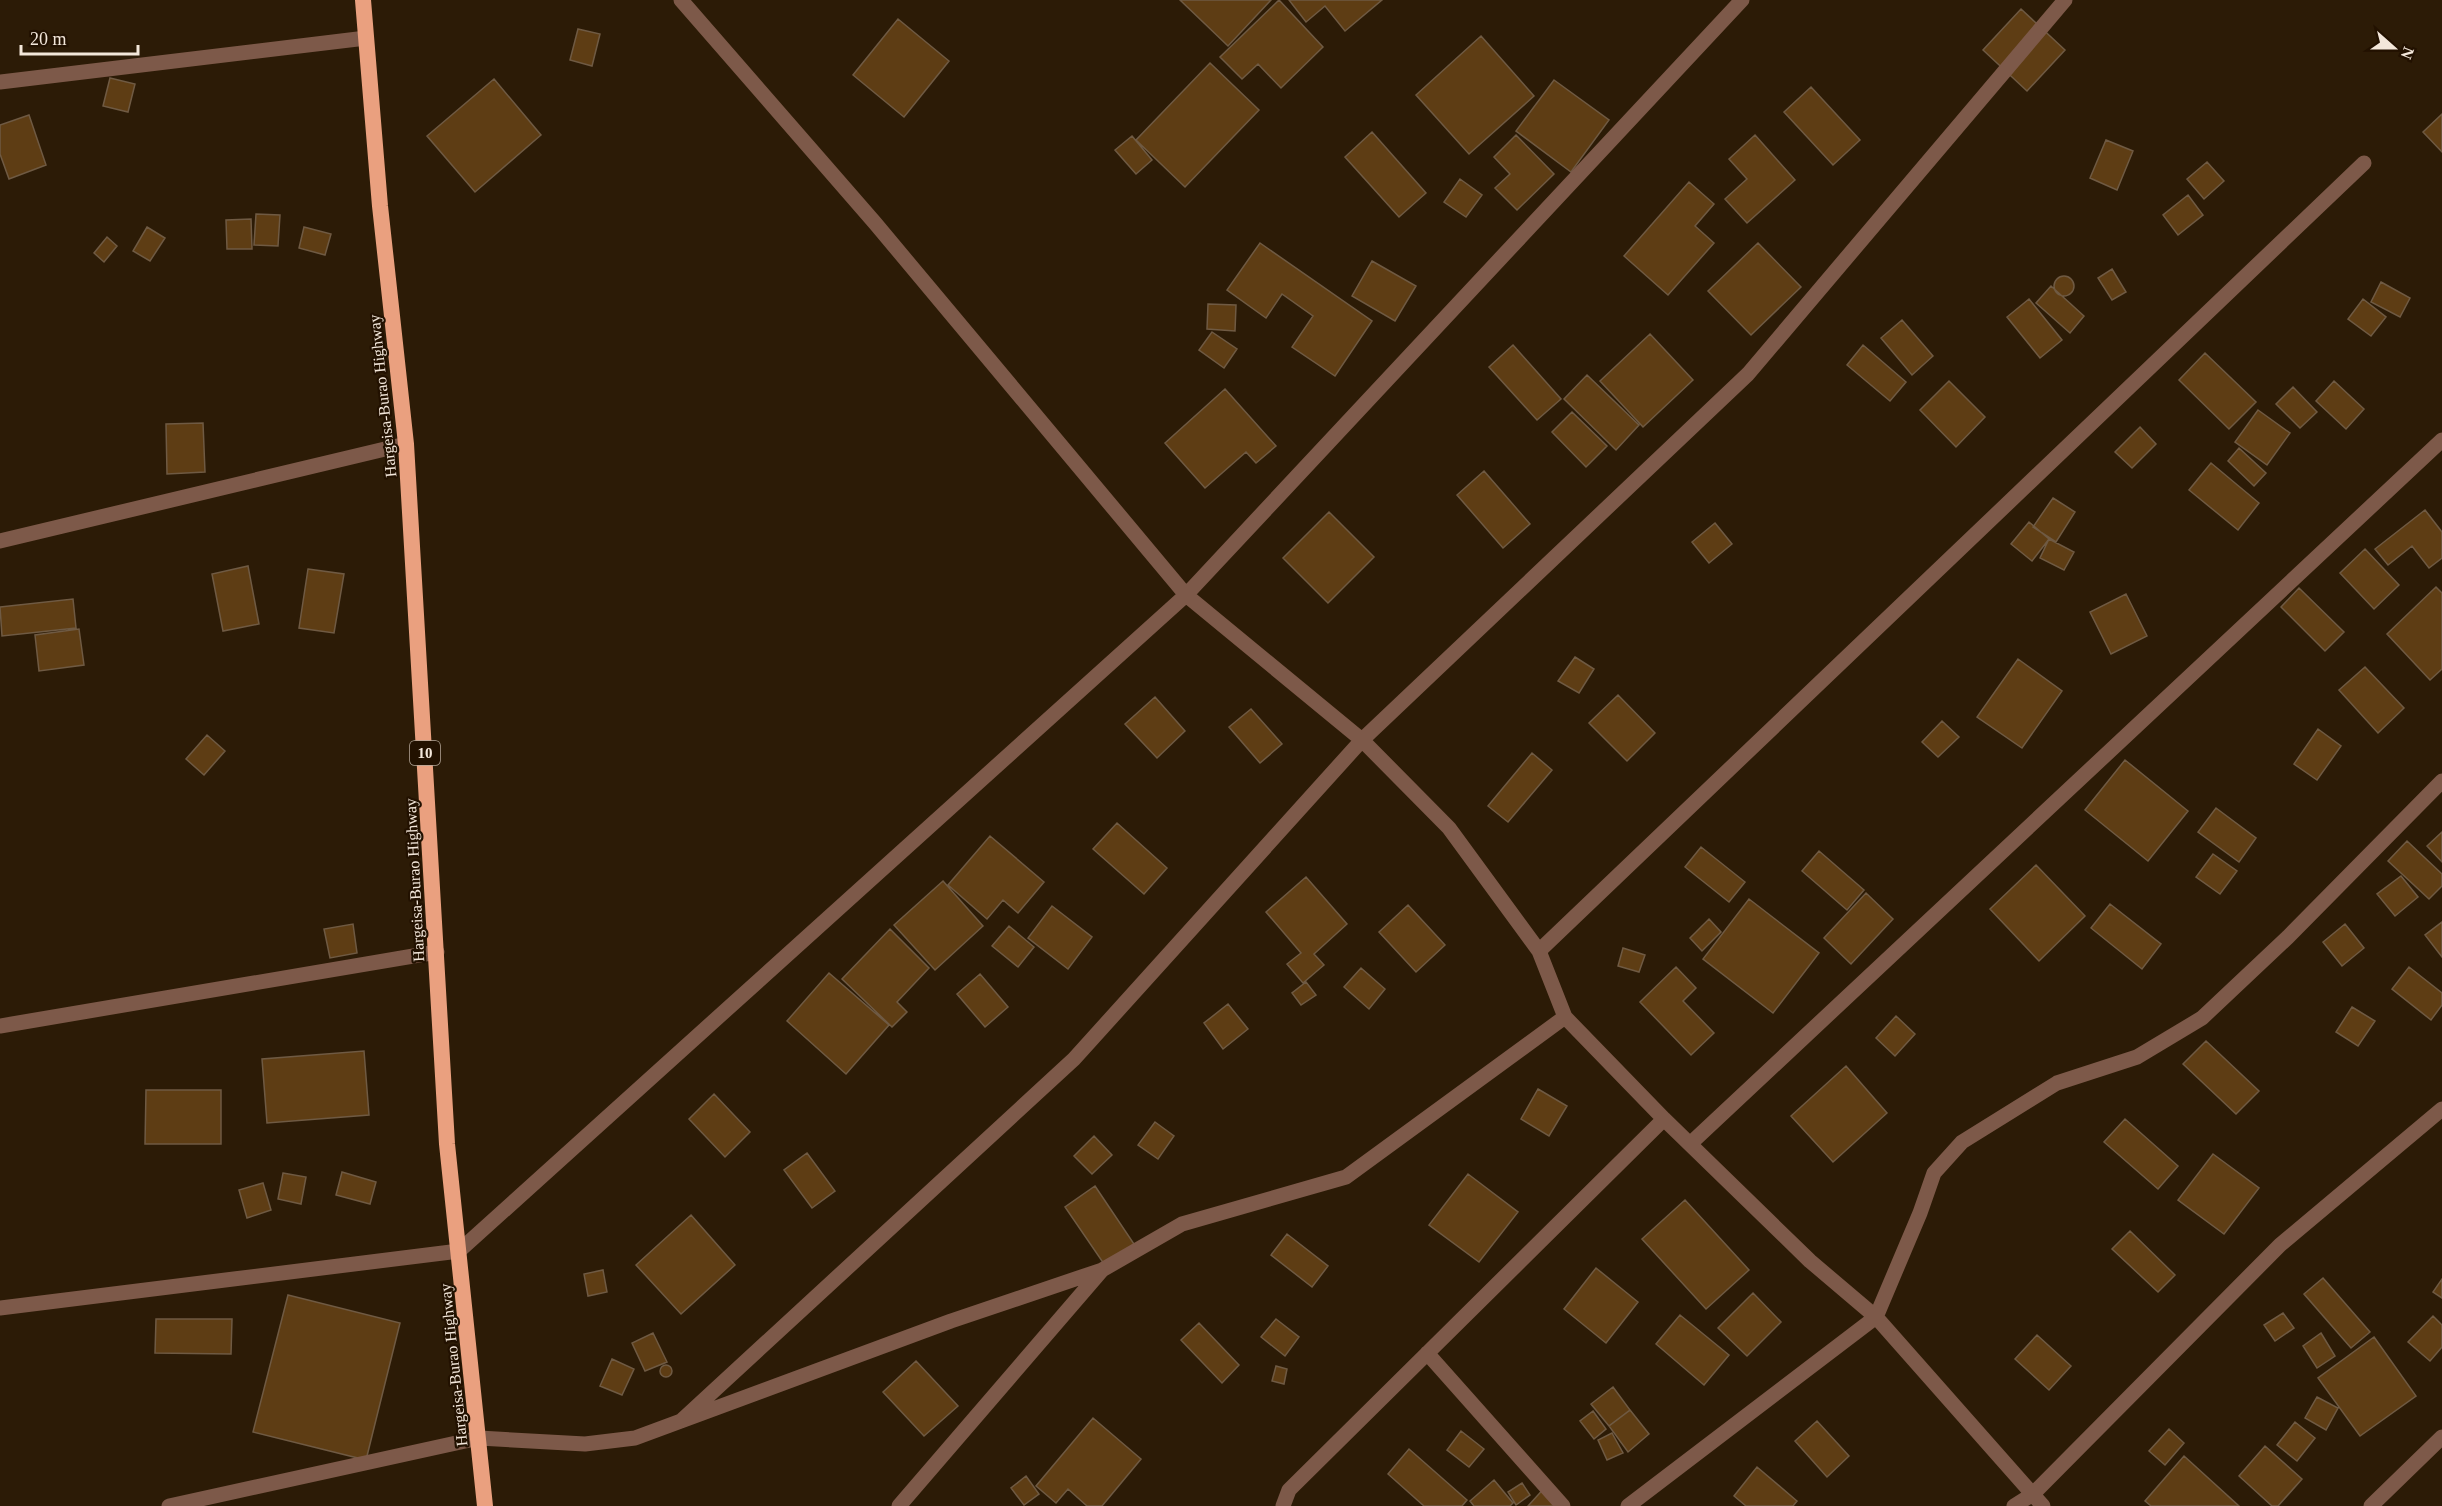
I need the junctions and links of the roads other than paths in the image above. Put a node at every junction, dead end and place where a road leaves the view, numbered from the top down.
1 (363, 0) edge
2 (681, 0) edge
3 (1742, 0) edge
4 (2065, 0) edge
5 (366, 38) junction
6 (0, 82) edge
7 (2364, 163) dead end
8 (2442, 441) edge
9 (406, 444) junction
10 (0, 541) edge
11 (1186, 595) junction
12 (1362, 740) junction
13 (2442, 781) edge
14 (1539, 951) junction
15 (436, 952) junction
16 (1565, 1017) junction
17 (0, 1026) edge
18 (2442, 1109) edge
19 (1664, 1119) junction
20 (1690, 1144) junction
21 (459, 1251) junction
22 (1102, 1270) junction
23 (0, 1308) edge
24 (1876, 1317) junction
25 (1427, 1353) junction
26 (681, 1421) junction
27 (2442, 1437) edge
28 (479, 1438) junction
29 (2038, 1500) edge
30 (169, 1506) edge
31 (485, 1506) edge
32 (900, 1506) edge
33 (1282, 1506) edge
34 (1563, 1506) edge
35 (1628, 1506) edge
36 (2014, 1506) edge
37 (2371, 1506) edge

1 - 5 highway, Hargeisa-Burao Highway / 10
2 - 11 street
3 - 11 street
4 - 12 street
5 - 6 street
5 - 9 highway, Hargeisa-Burao Highway / 10
7 - 14 street
8 - 20 street
9 - 10 street
9 - 15 highway, Hargeisa-Burao Highway / 10
11 - 12 street
11 - 21 street
12 - 14 street
12 - 26 street
13 - 24 street
14 - 16 street
15 - 17 street
15 - 21 highway, Hargeisa-Burao Highway / 10
16 - 19 street
16 - 22 street
18 - 29 street
19 - 20 street
19 - 25 street
20 - 24 street
21 - 23 street
21 - 28 highway, Hargeisa-Burao Highway / 10
22 - 26 street
22 - 32 street
24 - 29 street
24 - 35 street
25 - 33 street
25 - 34 street
26 - 28 street
27 - 37 street
28 - 30 street
28 - 31 highway, Hargeisa-Burao Highway / 10
29 - 36 street

